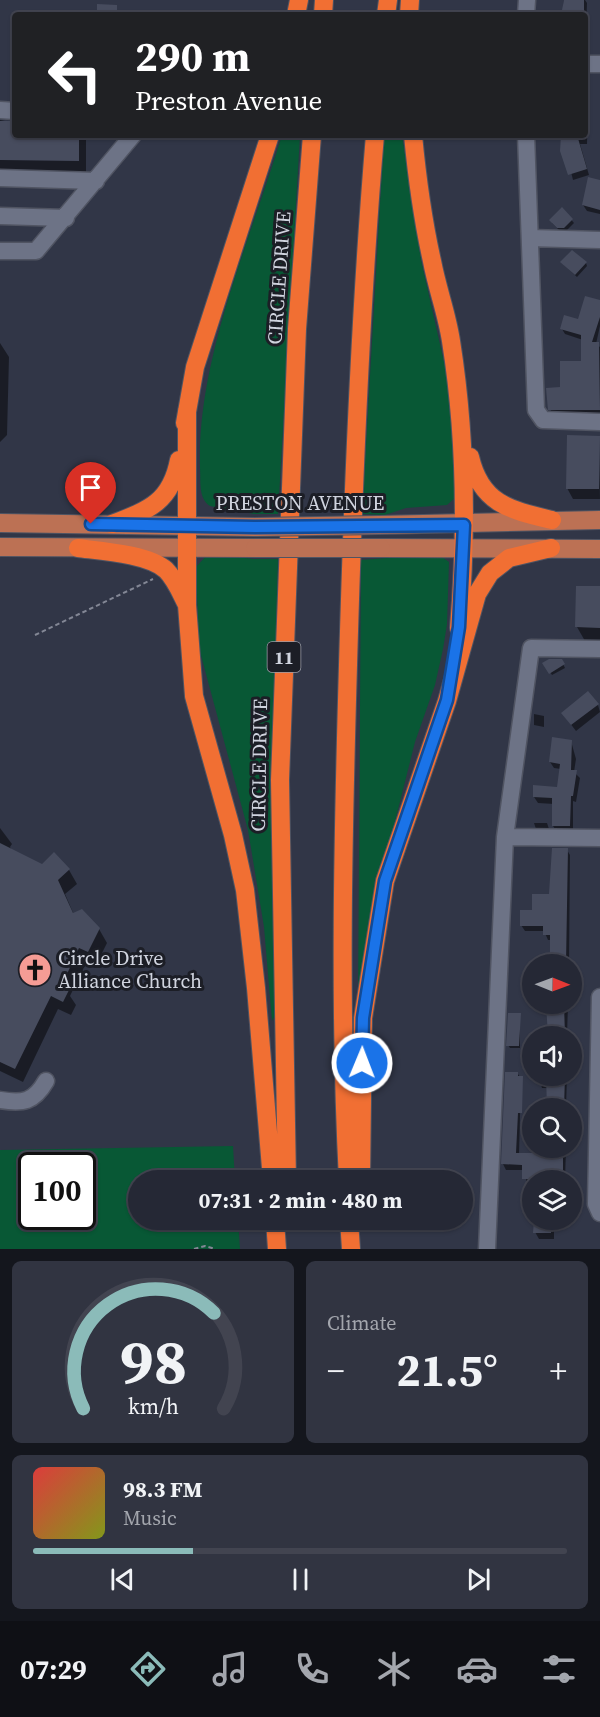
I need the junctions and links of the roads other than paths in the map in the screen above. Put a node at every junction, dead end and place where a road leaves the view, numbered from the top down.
1 (131, 138) edge
2 (269, 138) edge
3 (312, 138) edge
4 (375, 138) edge
5 (414, 138) edge
6 (526, 138) edge
7 (0, 178) edge
8 (96, 181) junction
9 (0, 216) edge
10 (66, 218) junction
11 (530, 238) junction
12 (600, 240) edge
13 (0, 251) edge
14 (187, 411) junction
15 (461, 419) junction
16 (600, 422) edge
17 (552, 520) junction
18 (600, 520) edge
19 (0, 523) edge
20 (112, 524) junction
21 (187, 525) junction
22 (464, 525) junction
23 (0, 547) edge
24 (78, 548) junction
25 (186, 548) junction
26 (551, 548) junction
27 (463, 549) junction
28 (600, 549) edge
29 (187, 605) junction
30 (600, 649) edge
31 (447, 700) junction
32 (506, 837) junction
33 (600, 838) edge
34 (600, 997) edge
35 (46, 1081) dead end
36 (0, 1100) edge
37 (599, 1131) edge
38 (271, 1170) edge
39 (287, 1170) edge
40 (348, 1170) edge
41 (361, 1170) edge
42 (600, 1213) edge
43 (276, 1230) edge
44 (287, 1230) edge
45 (350, 1230) edge
46 (361, 1230) edge
47 (277, 1249) edge
48 (288, 1249) edge
49 (351, 1249) edge
50 (362, 1249) edge
51 (487, 1249) edge

1 - 8 street
2 - 14 highway
3 - 39 highway, CIRCLE DRIVE / 11
4 - 40 highway
5 - 15 highway
6 - 11 street
7 - 8 street
8 - 10 street
9 - 10 street
10 - 13 street
11 - 12 street
11 - 16 street
14 - 20 highway
14 - 21 highway
15 - 17 highway
15 - 22 highway
17 - 18 main road, PRESTON AVENUE
17 - 22 main road, PRESTON AVENUE
19 - 20 main road, PRESTON AVENUE
20 - 21 main road, PRESTON AVENUE
21 - 22 main road, PRESTON AVENUE, bridge
21 - 25 highway
22 - 27 highway
23 - 24 main road
24 - 25 main road
24 - 29 highway
25 - 27 main road, bridge
25 - 29 highway
26 - 27 main road
26 - 28 main road
26 - 31 highway
27 - 31 highway
29 - 38 highway
30 - 32 street
31 - 41 highway
32 - 33 street
32 - 51 street
34 - 37 street
35 - 36 street
37 - 42 street
43 - 47 highway
44 - 48 highway
45 - 49 highway
46 - 50 highway

